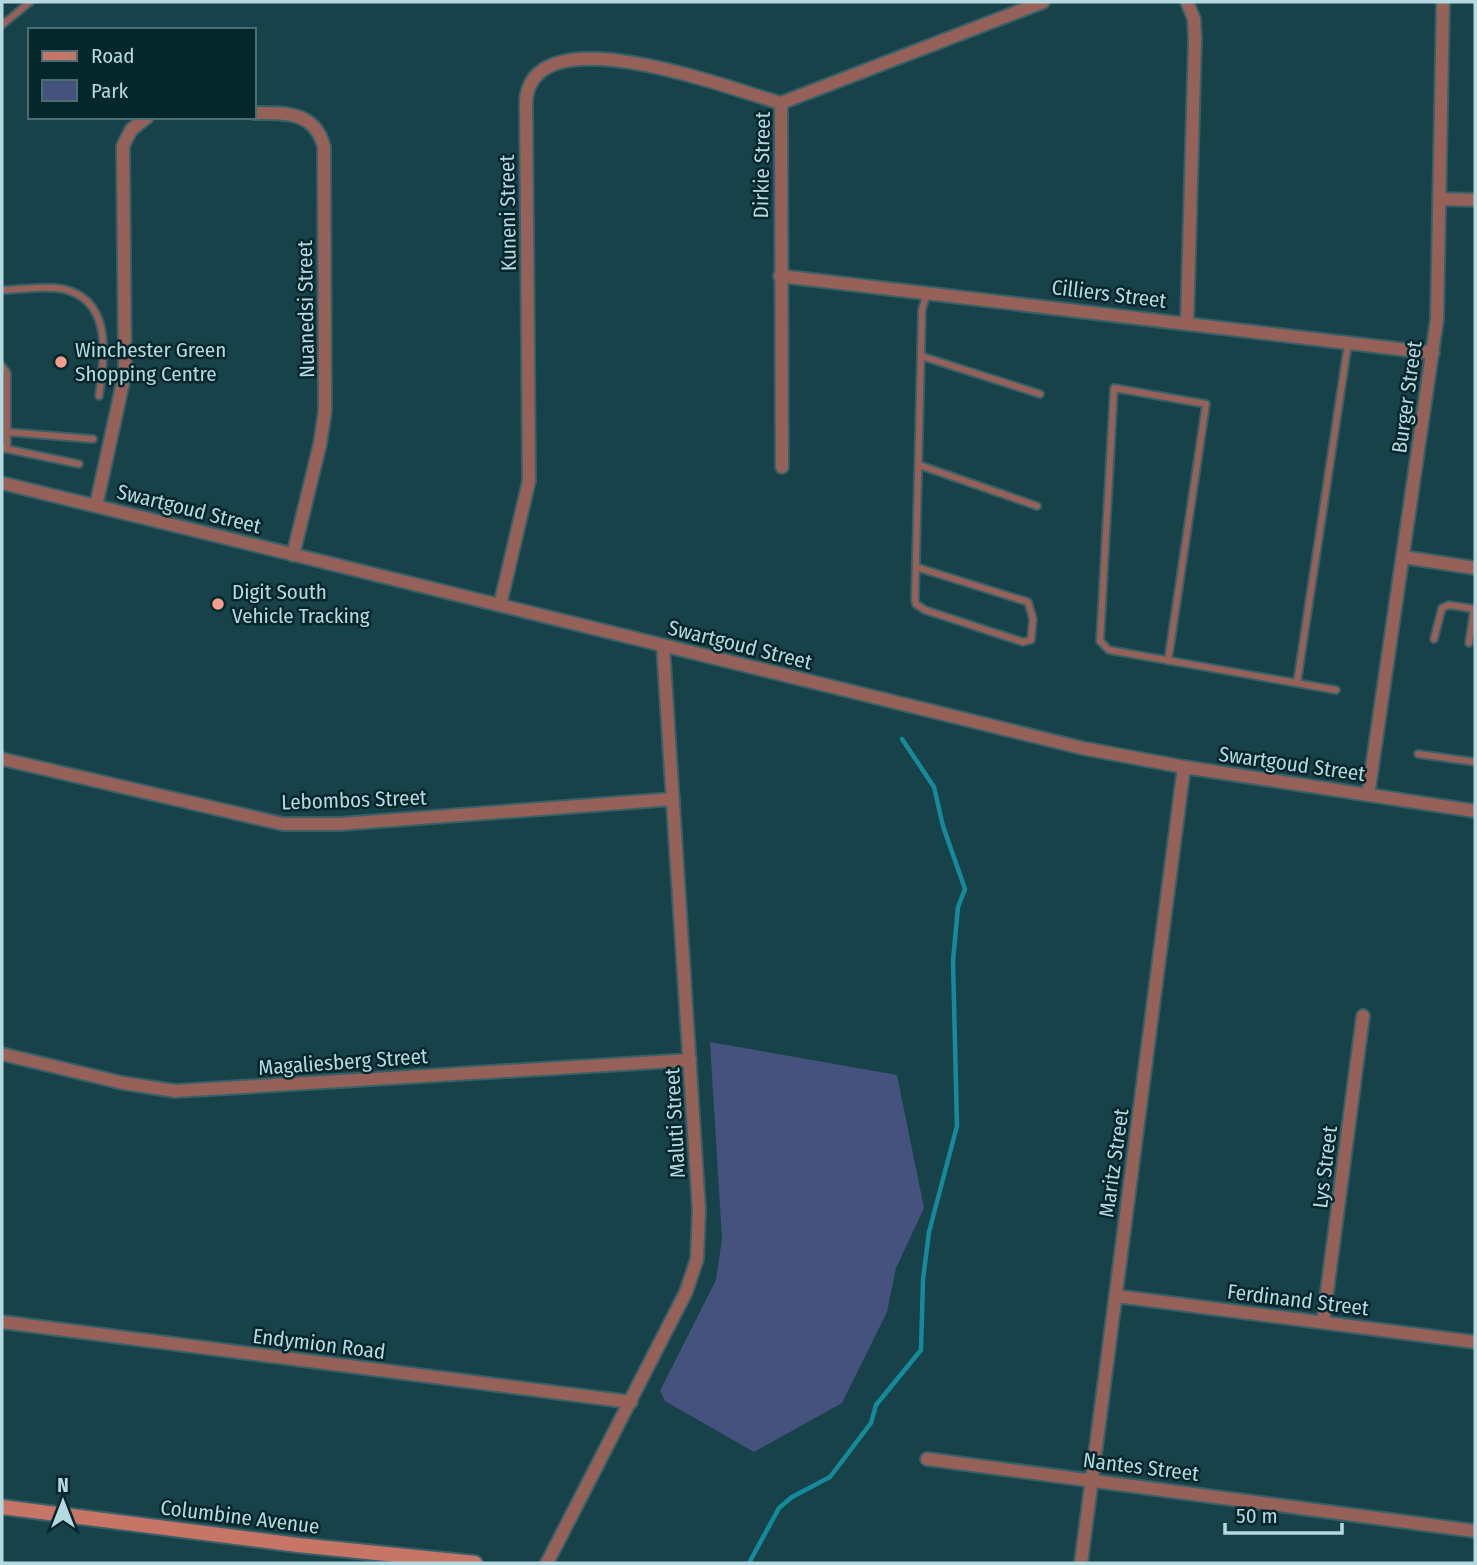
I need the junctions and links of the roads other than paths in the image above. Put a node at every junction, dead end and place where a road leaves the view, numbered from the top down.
1 (30, 2) edge
2 (1044, 2) edge
3 (1187, 2) edge
4 (1443, 2) edge
5 (2, 25) edge
6 (781, 103) junction
7 (256, 113) edge
8 (145, 119) edge
9 (1439, 199) junction
10 (1475, 200) edge
11 (780, 276) junction
12 (2, 290) edge
13 (928, 292) junction
14 (1188, 324) junction
15 (1348, 344) junction
16 (1433, 353) junction
17 (921, 356) junction
18 (2, 366) edge
19 (1040, 394) dead end
20 (99, 396) dead end
21 (7, 432) junction
22 (93, 439) dead end
23 (5, 448) edge
24 (79, 464) dead end
25 (919, 465) junction
26 (782, 467) dead end
27 (2, 483) edge
28 (96, 506) junction
29 (1037, 506) dead end
30 (293, 555) junction
31 (1403, 557) junction
32 (916, 568) junction
33 (1475, 568) edge
34 (500, 605) junction
35 (1475, 609) edge
36 (1434, 639) dead end
37 (1469, 643) dead end
38 (663, 646) junction
39 (1168, 661) junction
40 (1297, 683) junction
41 (1336, 690) dead end
42 (1418, 754) dead end
43 (2, 759) edge
44 (1475, 762) edge
45 (1184, 767) junction
46 (1368, 795) junction
47 (673, 799) junction
48 (1475, 811) edge
49 (1363, 1016) dead end
50 (2, 1054) edge
51 (690, 1060) junction
52 (1116, 1296) junction
53 (2, 1322) edge
54 (1324, 1322) junction
55 (1475, 1342) edge
56 (631, 1402) junction
57 (927, 1459) dead end
58 (1092, 1480) junction
59 (2, 1507) edge
60 (1475, 1531) edge
61 (342, 1557) edge
62 (404, 1559) edge
63 (475, 1563) edge
64 (547, 1563) edge
65 (1081, 1563) edge

1 - 5 lane
2 - 6 street, Dirkie Street
3 - 14 street
4 - 9 street, Burger Street
6 - 11 street, Dirkie Street
6 - 34 street, Kuneni Street
7 - 30 street, Nuanedsi Street
8 - 28 street
9 - 10 street
9 - 16 street, Burger Street
11 - 13 street, Cilliers Street
11 - 26 street, Dirkie Street
12 - 20 lane
13 - 14 street, Cilliers Street
13 - 17 lane
14 - 15 street, Cilliers Street
15 - 16 street, Cilliers Street
15 - 40 lane
16 - 31 street, Burger Street
17 - 19 lane
17 - 25 lane
18 - 21 lane
21 - 22 lane
21 - 23 lane
23 - 24 lane
25 - 29 lane
25 - 32 lane
27 - 28 street, Swartgoud Street
28 - 30 street, Swartgoud Street
30 - 34 street, Swartgoud Street
31 - 33 street
31 - 46 street, Burger Street
32 - 32 lane
34 - 38 street, Swartgoud Street
35 - 36 lane
35 - 37 lane
38 - 45 street, Swartgoud Street
38 - 47 street, Maluti Street
39 - 39 lane
39 - 40 lane
40 - 41 lane
42 - 44 lane
43 - 47 street, Lebombos Street
45 - 46 street, Swartgoud Street
45 - 52 street, Maritz Street
46 - 48 street, Swartgoud Street
47 - 51 street, Maluti Street
49 - 54 street, Lys Street
50 - 51 street, Magaliesberg Street
51 - 56 street, Maluti Street
52 - 54 street, Ferdinand Street
52 - 58 street, Maritz Street
53 - 56 street, Endymion Road
54 - 55 street, Ferdinand Street
56 - 64 street, Maluti Street
57 - 58 street, Nantes Street
58 - 60 street, Nantes Street
58 - 65 street, Maritz Street
59 - 61 main road, Columbine Avenue
61 - 62 main road, Columbine Avenue
62 - 63 main road, Columbine Avenue

